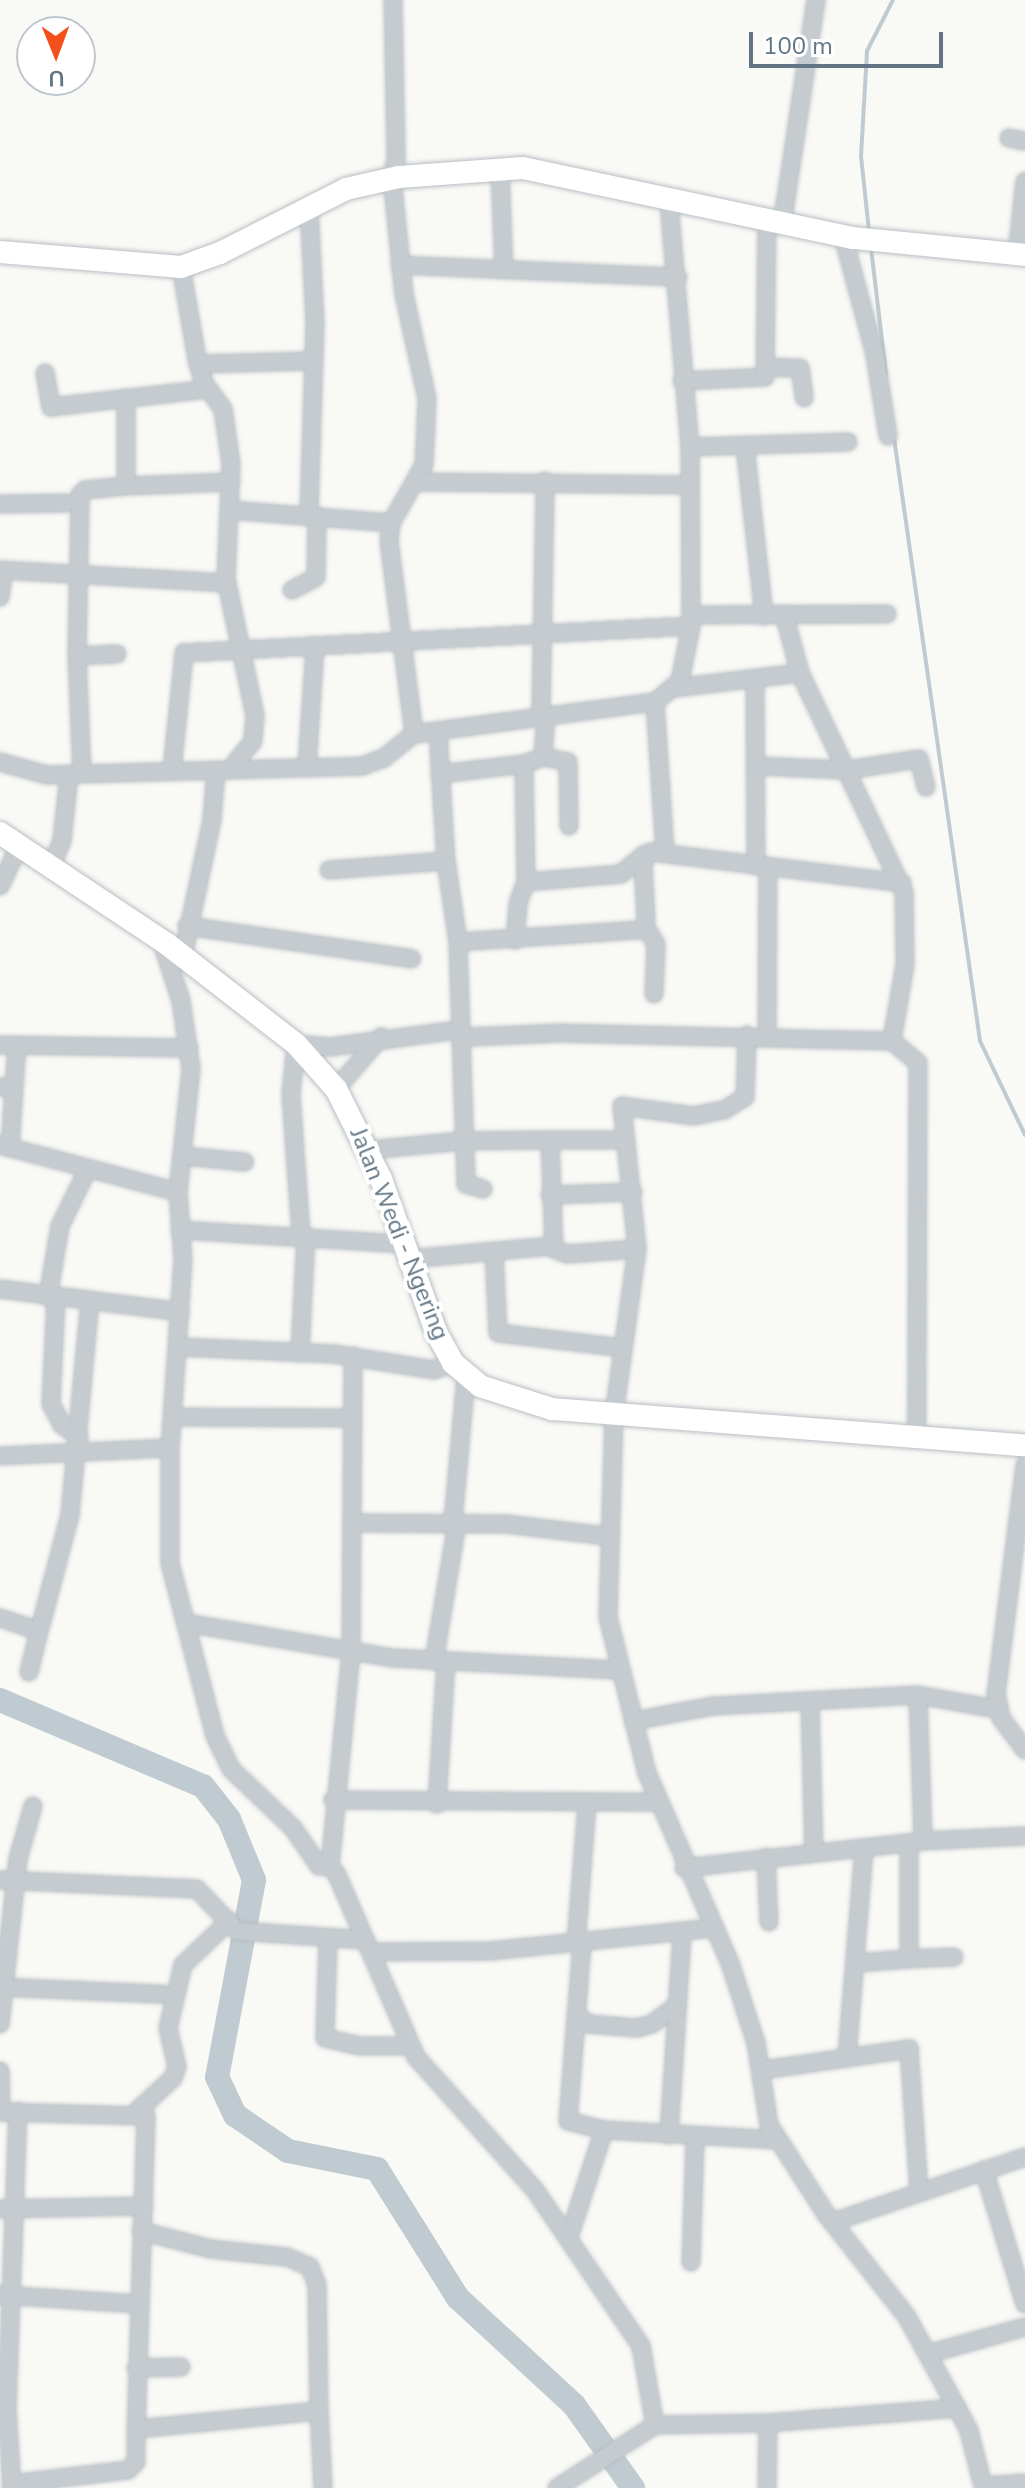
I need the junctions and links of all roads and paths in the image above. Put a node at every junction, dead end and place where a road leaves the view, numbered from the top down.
1 (393, 0) edge
2 (816, 0) edge
3 (500, 171) junction
4 (392, 178) junction
5 (1025, 181) edge
6 (669, 202) junction
7 (309, 206) junction
8 (774, 223) junction
9 (848, 237) junction
10 (0, 252) edge
11 (1021, 255) edge
12 (400, 265) junction
13 (181, 267) junction
14 (504, 270) junction
15 (678, 277) junction
16 (313, 361) junction
17 (198, 364) junction
18 (765, 367) junction
19 (45, 373) dead end
20 (682, 381) junction
21 (208, 389) junction
22 (126, 398) junction
23 (804, 398) dead end
24 (888, 436) dead end
25 (848, 442) dead end
26 (745, 446) junction
27 (690, 447) junction
28 (545, 481) junction
29 (231, 482) junction
30 (419, 482) junction
31 (689, 485) junction
32 (126, 486) junction
33 (66, 503) dead end
34 (0, 504) edge
35 (229, 510) junction
36 (313, 515) junction
37 (391, 523) junction
38 (2, 570) edge
39 (77, 574) junction
40 (227, 583) junction
41 (292, 590) dead end
42 (0, 597) edge
43 (784, 614) junction
44 (887, 614) dead end
45 (764, 616) junction
46 (691, 620) junction
47 (542, 634) junction
48 (401, 640) junction
49 (315, 645) junction
50 (242, 647) junction
51 (117, 654) dead end
52 (77, 656) junction
53 (800, 673) junction
54 (755, 680) junction
55 (674, 688) junction
56 (655, 702) junction
57 (543, 715) junction
58 (438, 732) junction
59 (414, 734) junction
60 (543, 757) junction
61 (0, 762) edge
62 (524, 764) junction
63 (756, 766) junction
64 (307, 767) junction
65 (223, 769) junction
66 (172, 770) junction
67 (847, 770) junction
68 (75, 774) junction
69 (440, 774) junction
70 (926, 787) dead end
71 (569, 826) dead end
72 (0, 833) edge
73 (20, 844) junction
74 (665, 852) junction
75 (645, 854) junction
76 (446, 861) junction
77 (762, 868) junction
78 (50, 869) junction
79 (329, 870) dead end
80 (526, 882) junction
81 (902, 883) junction
82 (0, 886) edge
83 (187, 926) junction
84 (645, 926) junction
85 (515, 940) junction
86 (458, 942) junction
87 (172, 948) junction
88 (412, 959) dead end
89 (654, 994) dead end
90 (463, 1034) junction
91 (747, 1035) junction
92 (381, 1037) junction
93 (767, 1038) junction
94 (892, 1041) junction
95 (296, 1044) junction
96 (8, 1045) edge
97 (189, 1048) junction
98 (7, 1087) edge
99 (336, 1089) junction
100 (550, 1140) junction
101 (626, 1140) junction
102 (463, 1141) junction
103 (5, 1146) edge
104 (369, 1150) junction
105 (183, 1156) junction
106 (245, 1162) dead end
107 (87, 1171) junction
108 (483, 1189) dead end
109 (178, 1192) junction
110 (633, 1192) junction
111 (550, 1195) junction
112 (194, 1230) junction
113 (303, 1235) junction
114 (551, 1246) junction
115 (637, 1249) junction
116 (407, 1252) junction
117 (494, 1252) junction
118 (0, 1289) edge
119 (52, 1297) junction
120 (90, 1301) junction
121 (181, 1312) junction
122 (186, 1346) junction
123 (623, 1348) junction
124 (300, 1353) junction
125 (353, 1356) junction
126 (460, 1370) junction
127 (614, 1415) junction
128 (178, 1417) junction
129 (352, 1418) junction
130 (917, 1438) junction
131 (78, 1444) junction
132 (1025, 1445) edge
133 (170, 1448) junction
134 (0, 1456) edge
135 (1025, 1465) edge
136 (355, 1523) junction
137 (455, 1523) junction
138 (607, 1536) junction
139 (0, 1618) edge
140 (192, 1624) junction
141 (39, 1631) junction
142 (351, 1653) junction
143 (440, 1662) junction
144 (618, 1670) junction
145 (29, 1672) dead end
146 (918, 1695) junction
147 (810, 1703) junction
148 (996, 1709) junction
149 (633, 1721) junction
150 (1025, 1750) edge
151 (333, 1800) junction
152 (658, 1802) junction
153 (437, 1804) junction
154 (587, 1805) junction
155 (33, 1806) dead end
156 (1025, 1836) edge
157 (916, 1842) junction
158 (864, 1849) junction
159 (814, 1853) junction
160 (766, 1857) junction
161 (328, 1867) junction
162 (684, 1868) junction
163 (8, 1880) edge
164 (769, 1922) dead end
165 (715, 1928) junction
166 (239, 1929) junction
167 (682, 1934) junction
168 (328, 1940) junction
169 (363, 1943) junction
170 (579, 1944) junction
171 (954, 1957) dead end
172 (909, 1959) junction
173 (856, 1963) junction
174 (2, 1987) edge
175 (162, 1994) dead end
176 (677, 2005) junction
177 (578, 2016) junction
178 (0, 2024) edge
179 (411, 2046) junction
180 (847, 2056) junction
181 (763, 2070) junction
182 (0, 2071) edge
183 (6, 2112) edge
184 (136, 2112) junction
185 (604, 2130) junction
186 (669, 2135) junction
187 (695, 2139) junction
188 (776, 2140) junction
189 (1025, 2157) edge
190 (984, 2170) junction
191 (919, 2193) junction
192 (144, 2206) junction
193 (7, 2209) edge
194 (833, 2222) junction
195 (141, 2231) junction
196 (569, 2237) junction
197 (691, 2262) dead end
198 (6, 2295) edge
199 (138, 2304) junction
200 (1025, 2304) edge
201 (1025, 2327) edge
202 (931, 2353) junction
203 (181, 2367) dead end
204 (136, 2368) junction
205 (957, 2408) junction
206 (319, 2411) junction
207 (4, 2421) edge
208 (768, 2423) junction
209 (655, 2425) junction
210 (136, 2429) junction
211 (1025, 2483) edge
212 (12, 2486) edge
213 (983, 2487) edge
214 (323, 2488) edge
215 (557, 2488) edge
216 (767, 2488) edge

1 - 4 street
2 - 8 street
3 - 4 main road
3 - 6 main road
3 - 14 street
4 - 7 main road
4 - 12 street
5 - 11 street
6 - 8 main road
6 - 15 street
7 - 13 main road
7 - 16 street
8 - 9 main road
8 - 18 street
9 - 11 main road
9 - 24 street
10 - 13 main road
12 - 14 street
12 - 30 street
13 - 17 street
14 - 15 street
15 - 20 street
16 - 17 street
16 - 36 street
17 - 21 street
18 - 20 street
18 - 23 street
19 - 22 street
20 - 27 street
21 - 22 street
21 - 29 street
22 - 32 street
25 - 26 street
26 - 27 street
26 - 45 street
27 - 31 street
28 - 30 street
28 - 31 street
28 - 47 street
29 - 32 street
29 - 35 street
30 - 37 street
31 - 46 street
32 - 39 street
33 - 34 street
35 - 36 street
35 - 40 street
36 - 37 street
36 - 41 street
37 - 48 street
38 - 39 street
38 - 42 street
39 - 40 street
39 - 52 street
40 - 50 street
43 - 44 street
43 - 45 street
43 - 53 street
45 - 46 street
46 - 47 street
46 - 55 street
47 - 48 street
47 - 57 street
48 - 49 street
48 - 59 street
49 - 50 street
49 - 64 street
50 - 65 street
50 - 66 street
51 - 52 street
52 - 68 street
53 - 54 street
53 - 67 street
54 - 55 street
54 - 63 street
55 - 56 street
56 - 57 street
56 - 74 street
57 - 58 street
57 - 60 street
58 - 59 street
58 - 69 street
59 - 64 street
60 - 62 street
60 - 71 street
61 - 68 street
62 - 69 street
62 - 80 street
63 - 67 street
63 - 77 street
64 - 65 street
65 - 66 street
65 - 83 street
66 - 68 street
67 - 70 street
67 - 81 street
68 - 78 street
69 - 76 street
72 - 73 main road, Jalan Wedi - Ngering
73 - 78 main road, Jalan Wedi - Ngering
73 - 82 street
74 - 75 street
74 - 77 street
75 - 80 street
75 - 84 street
76 - 79 street
76 - 86 street
77 - 81 street
77 - 93 street
78 - 87 main road, Jalan Wedi - Ngering
80 - 85 street
81 - 94 street
83 - 87 street
83 - 88 street
84 - 85 street
84 - 89 street
85 - 86 street
86 - 90 street
87 - 95 main road, Jalan Wedi - Ngering
87 - 97 street
90 - 91 street
90 - 92 street
90 - 102 street
91 - 93 street
91 - 101 street
92 - 95 street
92 - 99 street
93 - 94 street
94 - 130 street
95 - 99 main road, Jalan Wedi - Ngering
95 - 113 street
96 - 97 street
96 - 98 street
97 - 105 street
98 - 103 street
99 - 104 main road, Jalan Wedi - Ngering
100 - 101 street
100 - 102 street
100 - 111 street
101 - 110 street
102 - 104 street
102 - 108 street
103 - 107 street
104 - 116 main road, Jalan Wedi - Ngering
105 - 106 street
105 - 109 street
107 - 109 street
107 - 119 street
109 - 112 street
110 - 111 street
110 - 115 street
111 - 114 street
112 - 113 street
112 - 121 street
113 - 116 street
113 - 124 street
114 - 115 street
114 - 117 street
115 - 123 street
116 - 117 street
116 - 126 main road, Jalan Wedi - Ngering
117 - 123 street
118 - 119 street
119 - 120 street
119 - 131 street
120 - 121 street
120 - 131 street
121 - 122 street
122 - 124 street
122 - 128 street
123 - 127 street
124 - 125 street
125 - 126 street
125 - 129 street
126 - 127 main road
126 - 137 street
127 - 130 main road
127 - 138 street
128 - 129 street
128 - 133 street
129 - 136 street
130 - 132 main road
131 - 133 street
131 - 134 street
131 - 141 street
133 - 140 street
135 - 148 street
136 - 137 street
136 - 142 street
137 - 138 street
137 - 143 street
138 - 144 street
139 - 141 street
140 - 142 street
140 - 161 street
141 - 145 street
142 - 143 street
142 - 151 street
143 - 144 street
143 - 153 street
144 - 149 street
146 - 147 street
146 - 148 street
146 - 157 street
147 - 149 street
147 - 159 street
148 - 150 street
149 - 152 street
151 - 153 street
151 - 161 street
152 - 154 street
152 - 162 street
153 - 154 street
154 - 170 street
155 - 163 street
156 - 157 street
157 - 158 street
157 - 172 street
158 - 159 street
158 - 173 street
159 - 160 street
160 - 162 street
160 - 164 street
161 - 169 street
162 - 165 street
163 - 166 street
163 - 174 street
165 - 167 street
165 - 181 street
166 - 168 street
166 - 184 street
167 - 170 street
167 - 176 street
168 - 169 street
168 - 179 street
169 - 170 street
169 - 179 street
170 - 177 street
171 - 172 street
172 - 173 street
173 - 180 street
174 - 175 street
174 - 178 street
176 - 177 street
176 - 186 street
177 - 185 street
179 - 196 street
180 - 181 street
180 - 191 street
181 - 188 street
182 - 183 street
183 - 184 street
183 - 193 street
184 - 192 street
185 - 186 street
185 - 196 street
186 - 187 street
187 - 188 street
187 - 197 street
188 - 194 street
189 - 190 street
190 - 191 street
190 - 200 street
191 - 194 street
192 - 193 street
192 - 195 street
193 - 198 street
194 - 202 street
195 - 199 street
195 - 206 street
196 - 209 street
198 - 199 street
198 - 207 street
199 - 204 street
201 - 202 street
202 - 205 street
203 - 204 street
204 - 210 street
205 - 208 street
205 - 213 street
206 - 210 street
206 - 214 street
207 - 212 street
208 - 209 street
208 - 216 street
209 - 215 street
210 - 212 street
211 - 213 street

